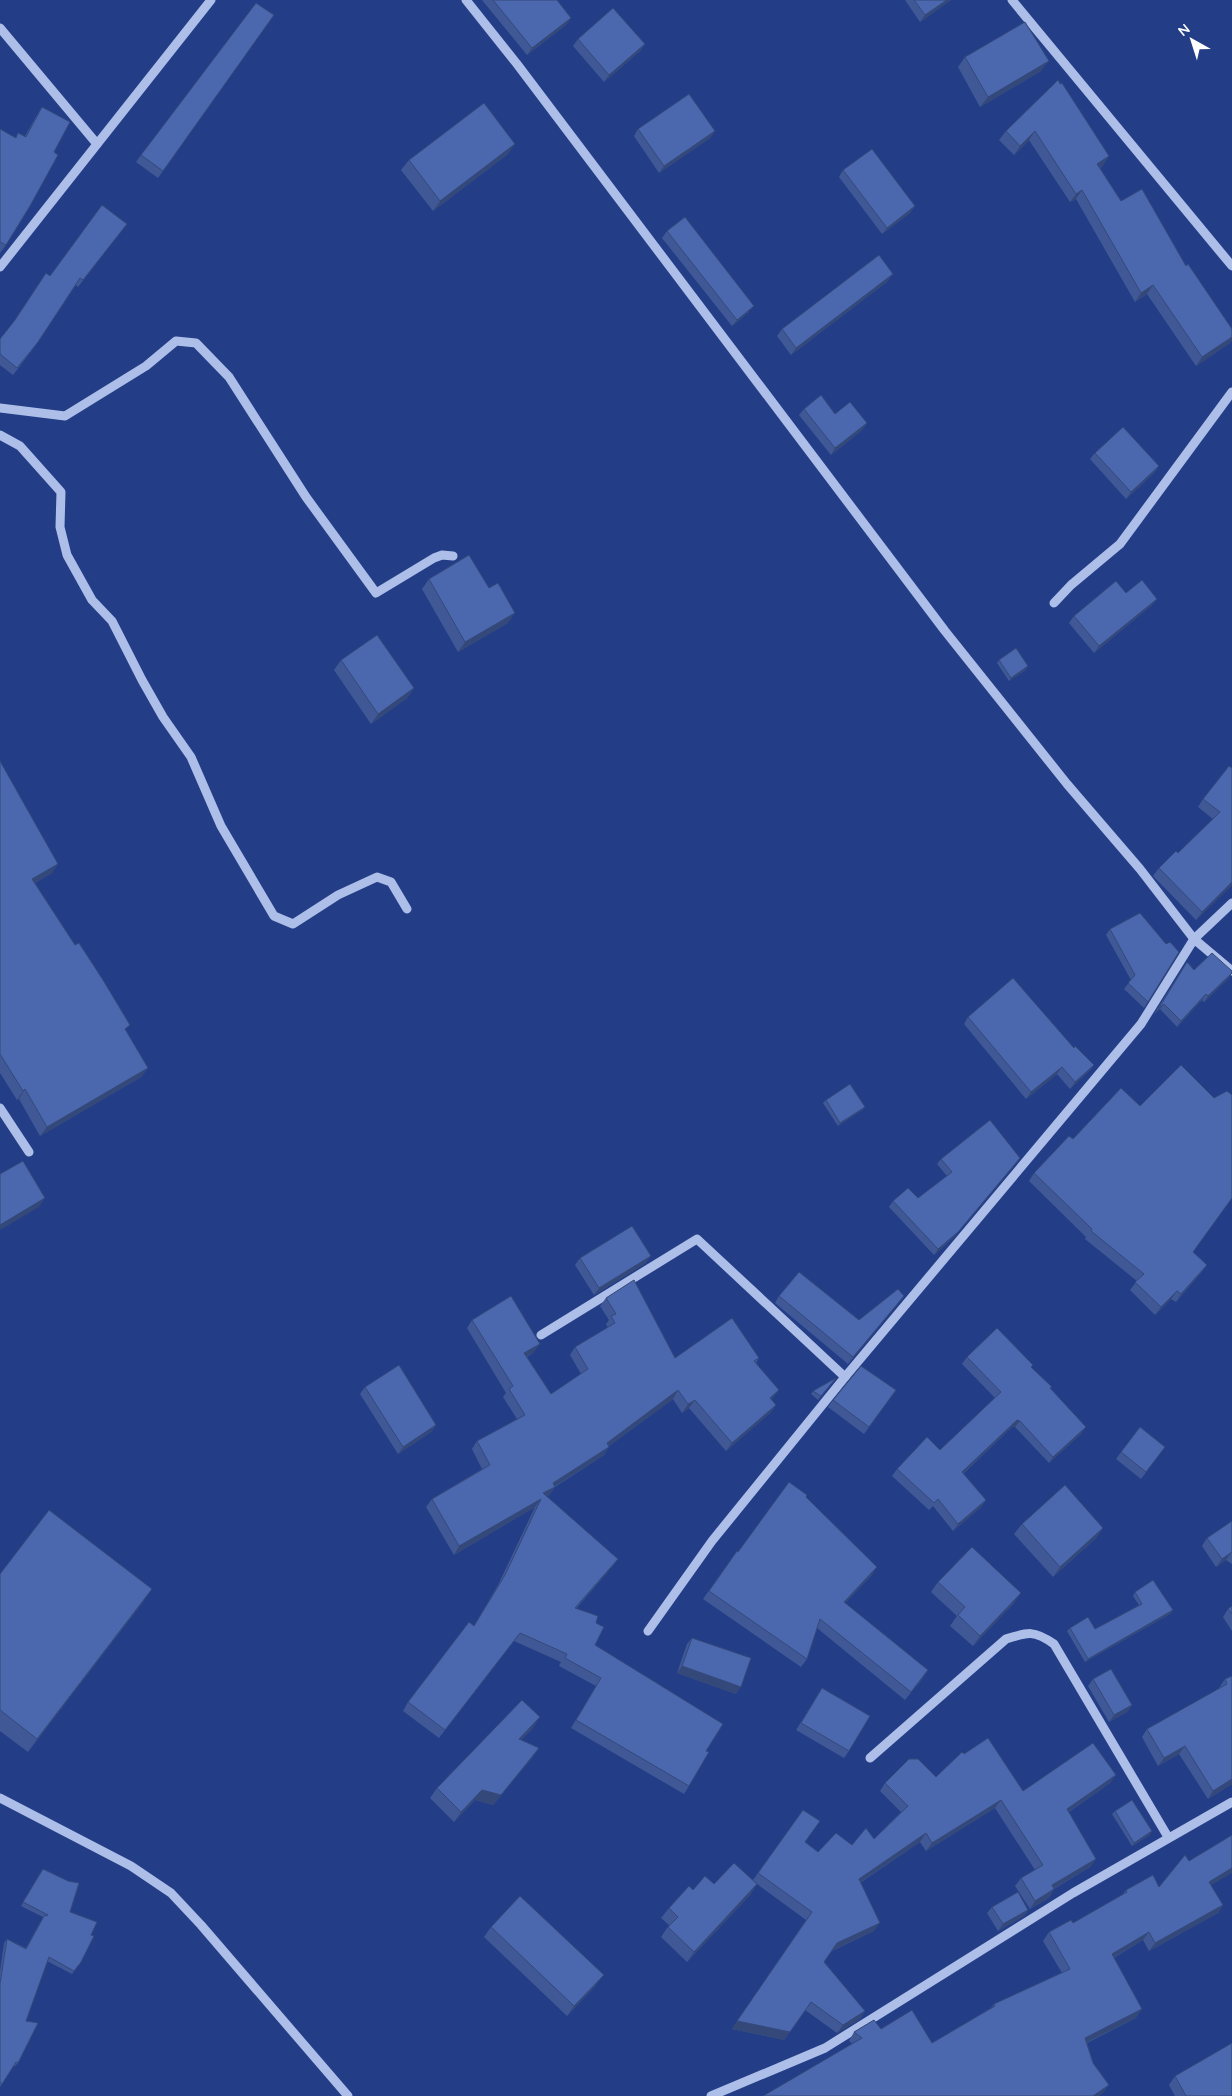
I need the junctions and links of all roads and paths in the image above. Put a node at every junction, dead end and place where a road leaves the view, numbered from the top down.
1 (211, 0) edge
2 (466, 0) edge
3 (1012, 0) edge
4 (0, 28) edge
5 (97, 144) junction
6 (1, 265) edge
7 (1232, 266) edge
8 (1232, 392) edge
9 (0, 408) edge
10 (0, 435) edge
11 (453, 556) dead end
12 (1054, 604) dead end
13 (1232, 903) edge
14 (406, 909) dead end
15 (1194, 939) junction
16 (1232, 971) edge
17 (0, 1108) edge
18 (29, 1152) dead end
19 (541, 1335) dead end
20 (845, 1377) junction
21 (648, 1631) dead end
22 (870, 1758) dead end
23 (0, 1798) edge
24 (1232, 1802) edge
25 (1168, 1837) junction
26 (348, 2096) edge
27 (711, 2096) edge

1 - 5 street
2 - 15 street
3 - 7 street
4 - 5 street
5 - 6 street
8 - 12 street
9 - 11 street
10 - 14 street
13 - 15 street
15 - 16 street
15 - 20 street
17 - 18 street
19 - 20 street
20 - 21 street
22 - 25 street
23 - 26 street
24 - 25 street
25 - 27 street

